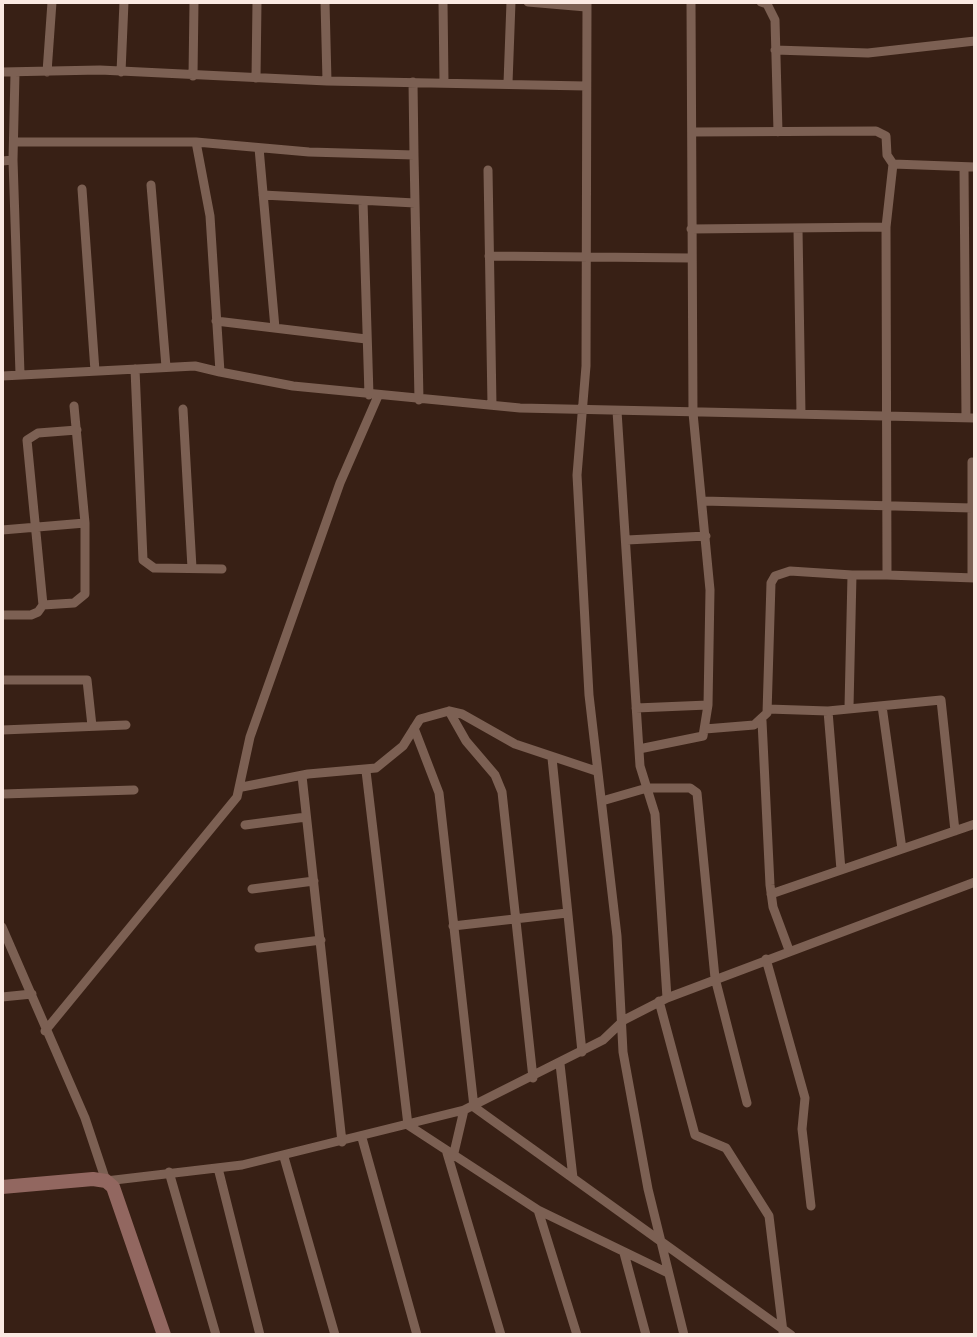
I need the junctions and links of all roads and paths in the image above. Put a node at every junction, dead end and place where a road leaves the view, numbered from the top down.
1 (52, 2) edge
2 (124, 2) edge
3 (194, 2) edge
4 (257, 2) edge
5 (325, 2) edge
6 (443, 2) edge
7 (511, 2) edge
8 (528, 2) edge
9 (691, 2) edge
10 (761, 2) edge
11 (586, 4) edge
12 (975, 41) edge
13 (775, 50) junction
14 (2, 72) edge
15 (47, 72) junction
16 (121, 72) junction
17 (15, 73) junction
18 (193, 76) junction
19 (256, 78) junction
20 (327, 81) junction
21 (413, 82) junction
22 (444, 82) junction
23 (508, 83) junction
24 (586, 86) junction
25 (693, 132) junction
26 (778, 132) junction
27 (14, 142) junction
28 (196, 142) junction
29 (259, 148) junction
30 (414, 155) junction
31 (8, 161) edge
32 (893, 164) junction
33 (964, 167) junction
34 (975, 167) edge
35 (488, 170) dead end
36 (151, 185) dead end
37 (82, 189) dead end
38 (263, 195) junction
39 (363, 201) junction
40 (415, 203) junction
41 (886, 227) junction
42 (691, 229) junction
43 (798, 229) junction
44 (489, 256) junction
45 (585, 256) junction
46 (691, 258) junction
47 (216, 321) junction
48 (275, 328) junction
49 (366, 339) junction
50 (166, 367) junction
51 (135, 369) junction
52 (95, 371) junction
53 (220, 372) junction
54 (20, 374) junction
55 (2, 376) edge
56 (374, 396) junction
57 (419, 400) junction
58 (492, 405) junction
59 (74, 406) dead end
60 (584, 408) junction
61 (183, 409) dead end
62 (617, 411) junction
63 (693, 413) junction
64 (801, 414) junction
65 (887, 416) junction
66 (970, 418) edge
67 (77, 430) junction
68 (972, 462) dead end
69 (703, 501) junction
70 (887, 506) junction
71 (972, 508) junction
72 (85, 523) junction
73 (35, 527) junction
74 (2, 530) edge
75 (706, 536) junction
76 (627, 540) junction
77 (192, 568) junction
78 (222, 569) dead end
79 (852, 575) junction
80 (887, 575) junction
81 (973, 578) edge
82 (43, 605) junction
83 (2, 615) edge
84 (2, 680) edge
85 (708, 705) junction
86 (882, 706) junction
87 (849, 707) junction
88 (636, 708) junction
89 (768, 709) junction
90 (449, 711) junction
91 (828, 711) junction
92 (762, 721) junction
93 (126, 725) dead end
94 (92, 726) junction
95 (414, 728) junction
96 (705, 729) junction
97 (2, 730) edge
98 (639, 749) junction
99 (552, 758) junction
100 (366, 771) junction
101 (596, 771) junction
102 (302, 776) junction
103 (242, 787) junction
104 (647, 788) junction
105 (134, 790) dead end
106 (2, 794) edge
107 (602, 801) junction
108 (306, 817) junction
109 (975, 824) edge
110 (245, 825) dead end
111 (955, 831) junction
112 (902, 849) junction
113 (841, 870) junction
114 (314, 881) junction
115 (975, 882) edge
116 (252, 889) dead end
117 (771, 894) junction
118 (567, 913) junction
119 (514, 918) junction
120 (453, 926) junction
121 (2, 927) edge
122 (321, 940) junction
123 (259, 948) dead end
124 (789, 950) junction
125 (766, 959) junction
126 (715, 978) junction
127 (32, 994) junction
128 (2, 997) edge
129 (663, 1000) junction
130 (620, 1024) junction
131 (45, 1031) junction
132 (582, 1052) junction
133 (560, 1064) junction
134 (533, 1078) junction
135 (747, 1103) dead end
136 (469, 1108) junction
137 (408, 1125) junction
138 (362, 1138) junction
139 (342, 1142) junction
140 (450, 1155) junction
141 (284, 1157) junction
142 (218, 1168) junction
143 (169, 1172) junction
144 (573, 1178) junction
145 (106, 1181) junction
146 (2, 1187) edge
147 (811, 1206) dead end
148 (538, 1210) junction
149 (663, 1244) junction
150 (624, 1253) junction
151 (668, 1273) junction
152 (786, 1333) edge
153 (164, 1335) edge
154 (216, 1335) edge
155 (260, 1335) edge
156 (335, 1335) edge
157 (417, 1335) edge
158 (501, 1335) edge
159 (577, 1335) edge
160 (646, 1335) edge
161 (684, 1335) edge

1 - 15 street
2 - 16 street
3 - 18 street
4 - 19 street
5 - 20 street
6 - 22 street
7 - 23 street
8 - 11 street
9 - 25 street
10 - 13 street
11 - 24 street
12 - 13 street
13 - 26 street
14 - 17 street
15 - 16 street
15 - 17 street
16 - 18 street
17 - 27 street
18 - 19 street
19 - 20 street
20 - 21 street
21 - 22 street
21 - 30 street
22 - 23 street
23 - 24 street
24 - 45 street
25 - 26 street
25 - 42 street
26 - 32 street
27 - 28 street
27 - 31 street
28 - 29 street
28 - 47 street
29 - 30 street
29 - 38 street
30 - 40 street
31 - 54 street
32 - 33 street
32 - 41 street
33 - 34 street
33 - 66 street
35 - 44 street
36 - 50 street
37 - 52 street
38 - 39 street
38 - 48 street
39 - 40 street
39 - 49 street
40 - 57 street
41 - 43 street
41 - 65 street
42 - 43 street
42 - 46 street
43 - 64 street
44 - 45 street
44 - 58 street
45 - 46 street
45 - 60 street
46 - 63 street
47 - 48 street
47 - 53 street
48 - 49 street
49 - 56 street
50 - 51 street
50 - 53 street
51 - 52 street
51 - 77 street
52 - 54 street
53 - 56 street
54 - 55 street
56 - 57 street
56 - 103 street
57 - 58 street
58 - 60 street
59 - 67 street
60 - 62 street
60 - 101 street
61 - 77 street
62 - 63 street
62 - 76 street
63 - 64 street
63 - 69 street
64 - 65 street
65 - 66 street
65 - 70 street
67 - 72 street
67 - 73 street
68 - 71 street
69 - 70 street
69 - 75 street
70 - 71 street
70 - 80 street
71 - 81 street
72 - 73 street
72 - 82 street
73 - 74 street
73 - 82 street
75 - 76 street
75 - 85 street
76 - 88 street
77 - 78 street
79 - 80 street
79 - 87 street
79 - 89 street
80 - 81 street
82 - 83 street
84 - 94 street
85 - 88 street
85 - 96 street
86 - 87 street
86 - 111 street
86 - 112 street
87 - 91 street
88 - 98 street
89 - 91 street
89 - 92 street
90 - 95 street
90 - 99 street
90 - 119 street
91 - 113 street
92 - 96 street
92 - 117 street
93 - 94 street
94 - 97 street
95 - 100 street
95 - 120 street
96 - 98 street
98 - 104 street
99 - 101 street
99 - 118 street
100 - 102 street
100 - 137 street
101 - 107 street
102 - 103 street
102 - 108 street
103 - 131 street
104 - 107 street
104 - 126 street
104 - 129 street
105 - 106 street
107 - 130 street
108 - 110 street
108 - 114 street
109 - 111 street
111 - 112 street
112 - 113 street
113 - 117 street
114 - 116 street
114 - 122 street
115 - 124 street
117 - 124 street
118 - 119 street
118 - 132 street
119 - 120 street
119 - 134 street
120 - 136 street
121 - 127 street
122 - 123 street
122 - 139 street
124 - 125 street
125 - 126 street
125 - 147 street
126 - 129 street
126 - 135 street
127 - 128 street
127 - 131 street
129 - 130 street
129 - 152 street
130 - 132 street
130 - 149 street
131 - 145 street
132 - 133 street
133 - 134 street
133 - 144 street
134 - 136 street
136 - 137 street
136 - 140 street
136 - 144 street
137 - 138 street
137 - 140 street
138 - 139 street
138 - 157 street
139 - 141 street
140 - 148 street
140 - 158 street
141 - 142 street
141 - 156 street
142 - 143 street
142 - 155 street
143 - 145 street
143 - 154 street
144 - 149 street
145 - 146 street
145 - 153 street
148 - 150 street
148 - 159 street
149 - 151 street
149 - 152 street
150 - 151 street
150 - 160 street
151 - 161 street

